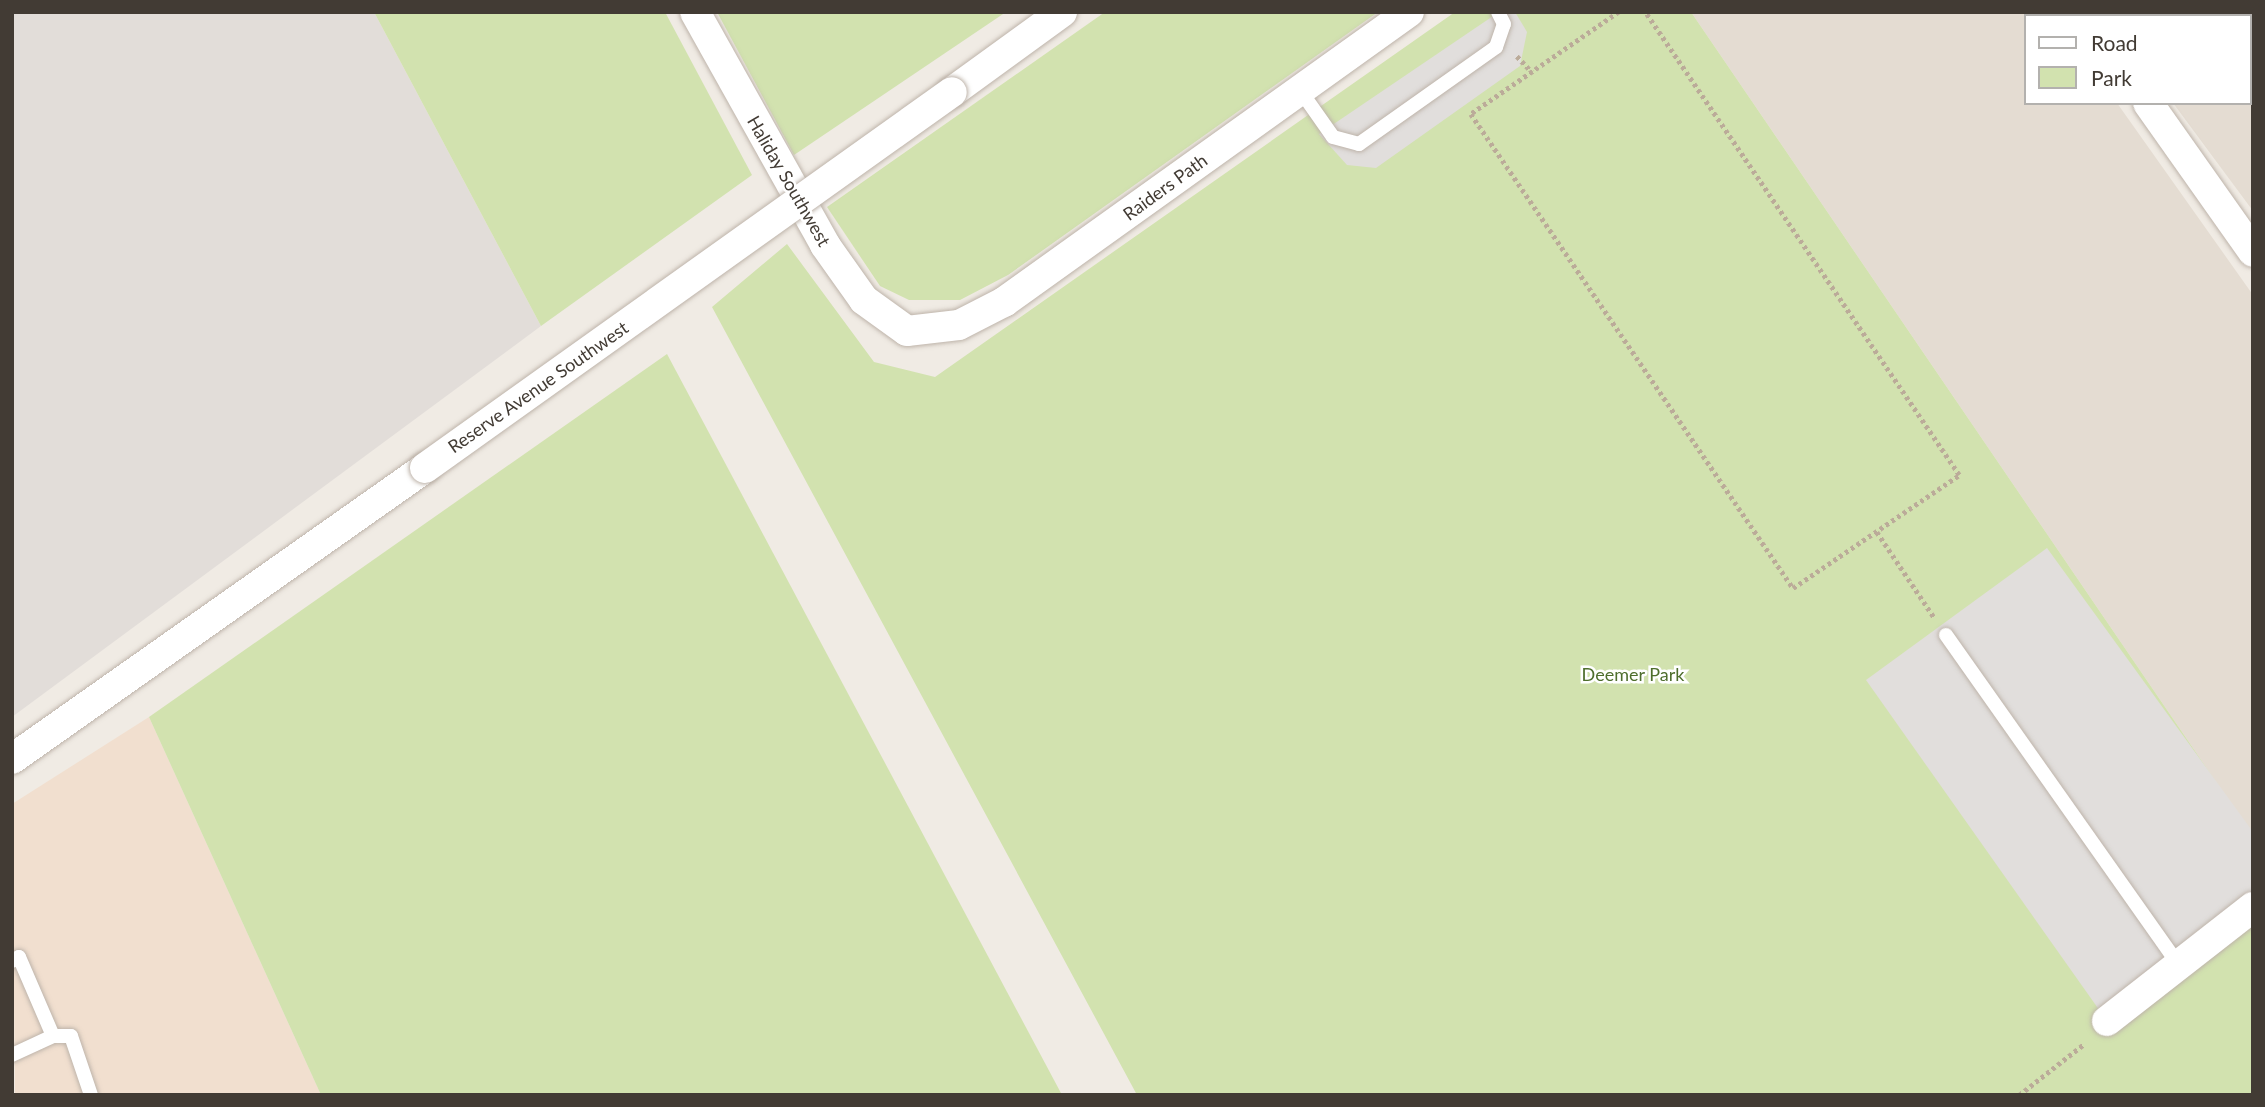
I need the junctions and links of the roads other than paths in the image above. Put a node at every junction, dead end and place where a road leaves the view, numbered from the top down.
1 (695, 12) edge
2 (1062, 12) edge
3 (1409, 12) edge
4 (1498, 12) edge
5 (1300, 90) junction
6 (2149, 105) edge
7 (2253, 252) edge
8 (907, 331) joint
9 (1946, 635) road end
10 (12, 759) edge
11 (2253, 907) edge
12 (12, 961) edge
13 (2177, 963) junction
14 (2107, 1021) road end
15 (53, 1036) junction
16 (12, 1055) edge
17 (91, 1095) edge

1 - 8 street, Haliday Southwest
2 - 10 street, Reserve Avenue Southwest, bridge
3 - 5 street, Raiders Path
4 - 5 lane
5 - 8 street, Raiders Path
6 - 7 street
9 - 13 lane
11 - 13 street
12 - 15 lane
13 - 14 street
15 - 16 lane
15 - 17 lane

